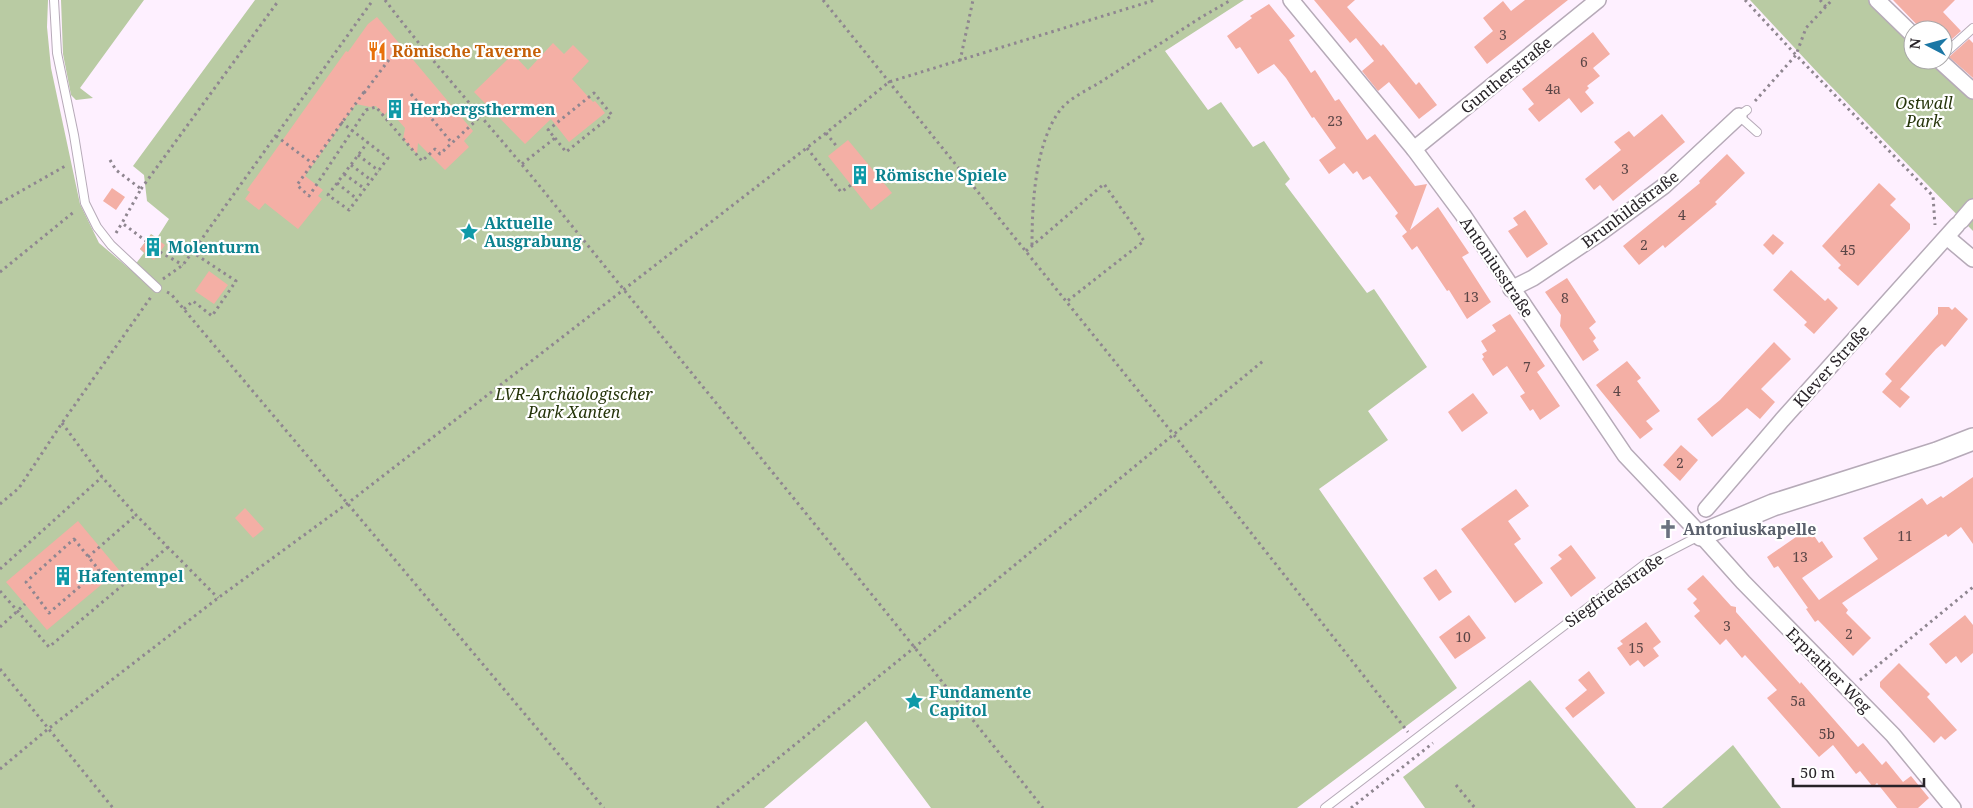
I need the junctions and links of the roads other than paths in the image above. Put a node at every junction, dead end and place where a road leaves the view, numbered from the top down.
1 (54, 0) edge
2 (1291, 0) edge
3 (1598, 0) edge
4 (1877, 0) edge
5 (1903, 25) edge
6 (1973, 28) edge
7 (1953, 46) edge
8 (1950, 70) edge
9 (1973, 91) edge
10 (1743, 113) joint
11 (1757, 132) dead end
12 (1414, 149) junction
13 (1973, 207) edge
14 (1948, 238) junction
15 (1973, 259) edge
16 (157, 288) road end
17 (1511, 289) junction
18 (1973, 439) edge
19 (1706, 509) dead end
20 (1701, 534) junction
21 (1325, 808) edge
22 (1953, 808) edge

1 - 16 lane
2 - 12 street, Antoniusstraße
3 - 12 street, Guntherstraße
4 - 5 street
6 - 7 lane
8 - 9 street
10 - 11 lane
10 - 17 street, Brunhildstraße
12 - 17 street, Antoniusstraße
13 - 14 street, Klever Straße
14 - 15 street
14 - 19 street, Klever Straße
17 - 20 street, Antoniusstraße
18 - 20 street, Siegfriedstraße
20 - 21 lane, Siegfriedstraße
20 - 22 street, Erprather Weg

